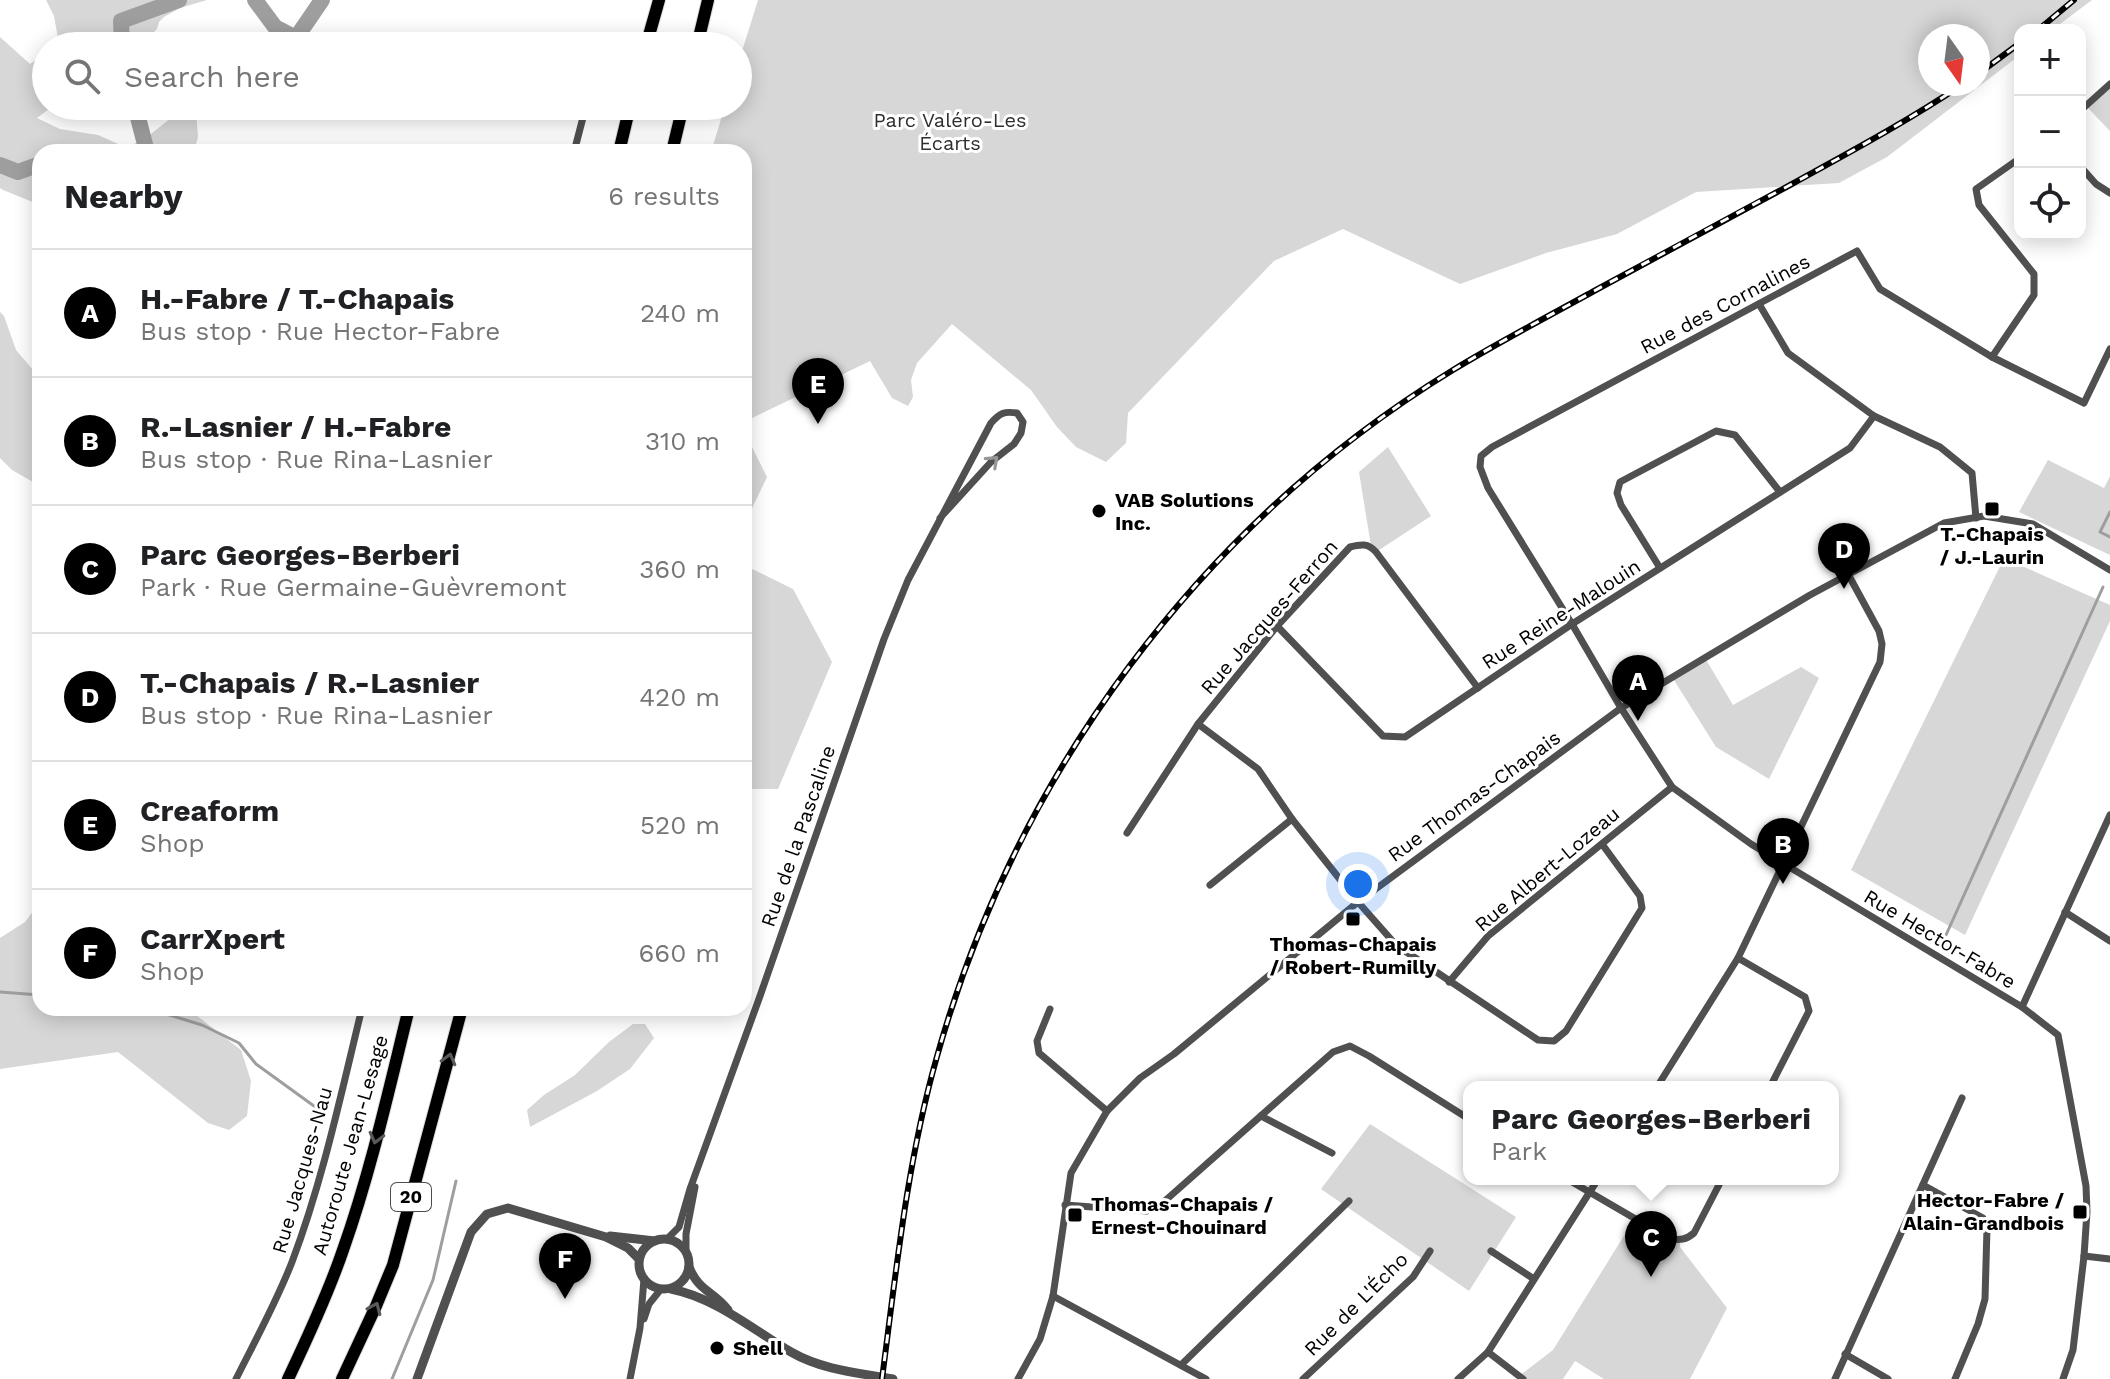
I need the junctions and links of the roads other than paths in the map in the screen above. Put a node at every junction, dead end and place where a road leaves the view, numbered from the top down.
1 (659, 0) edge
2 (708, 0) edge
3 (650, 32) edge
4 (700, 32) edge
5 (2110, 84) edge
6 (2086, 106) edge
7 (582, 120) edge
8 (627, 120) edge
9 (680, 120) edge
10 (576, 144) edge
11 (621, 144) edge
12 (674, 144) edge
13 (2014, 162) edge
14 (2082, 168) edge
15 (2110, 193) edge
16 (1759, 304) junction
17 (2110, 349) edge
18 (1992, 357) junction
19 (1874, 416) junction
20 (1780, 492) junction
21 (940, 518) junction
22 (1976, 518) junction
23 (1660, 568) junction
24 (2110, 570) edge
25 (1848, 574) junction
26 (1572, 624) junction
27 (1277, 626) junction
28 (1478, 688) junction
29 (1621, 708) junction
30 (1198, 724) junction
31 (1672, 787) junction
32 (2109, 818) edge
33 (1292, 819) junction
34 (1127, 833) dead end
35 (1602, 844) junction
36 (1784, 863) junction
37 (1210, 885) dead end
38 (1358, 902) junction
39 (2065, 912) junction
40 (2110, 941) edge
41 (1738, 958) junction
42 (1449, 982) junction
43 (2022, 1007) junction
44 (1050, 1009) dead end
45 (752, 1015) edge
46 (360, 1016) edge
47 (407, 1016) edge
48 (460, 1016) edge
49 (752, 1016) edge
50 (1661, 1081) edge
51 (1773, 1081) edge
52 (1962, 1098) dead end
53 (1107, 1111) junction
54 (1463, 1115) edge
55 (1261, 1116) junction
56 (1332, 1153) dead end
57 (698, 1169) junction
58 (1578, 1185) edge
59 (1594, 1185) edge
60 (1719, 1185) edge
61 (1923, 1185) junction
62 (1590, 1192) junction
63 (1349, 1201) dead end
64 (1065, 1205) junction
65 (606, 1237) junction
66 (667, 1239) junction
67 (655, 1241) junction
68 (686, 1251) junction
69 (1430, 1251) dead end
70 (1491, 1251) dead end
71 (2084, 1256) junction
72 (639, 1259) junction
73 (2110, 1259) edge
74 (689, 1267) junction
75 (644, 1279) junction
76 (1534, 1279) junction
77 (666, 1289) junction
78 (1053, 1296) junction
79 (730, 1313) junction
80 (640, 1328) junction
81 (1488, 1352) junction
82 (1845, 1354) junction
83 (1181, 1365) junction
84 (236, 1379) edge
85 (288, 1379) edge
86 (342, 1379) edge
87 (417, 1379) edge
88 (630, 1379) edge
89 (893, 1379) edge
90 (1018, 1379) edge
91 (1206, 1379) edge
92 (1303, 1379) edge
93 (1458, 1379) edge
94 (1523, 1379) edge
95 (1835, 1379) edge
96 (1888, 1379) edge
97 (1955, 1379) edge
98 (2063, 1379) edge

1 - 3 highway
2 - 4 highway
5 - 6 street
7 - 10 street
8 - 11 highway
9 - 12 highway
13 - 18 street
14 - 15 street
16 - 18 street, Rue des Cornalines
16 - 19 street
16 - 26 street, Rue des Cornalines
17 - 18 street, Rue des Cornalines
19 - 20 street, Rue Reine-Malouin
19 - 22 street
20 - 23 street, Rue Reine-Malouin
20 - 23 street
21 -> 21 street, Rue de la Pascaline
21 - 45 street, Rue de la Pascaline
22 - 24 street, Rue Thomas-Chapais
22 - 25 street, Rue Thomas-Chapais
23 - 26 street, Rue Reine-Malouin
25 - 29 street, Rue Thomas-Chapais
25 - 36 street
26 - 28 street, Rue Reine-Malouin
26 - 29 street, Rue Hector-Fabre
27 - 28 street, Rue Reine-Malouin
27 - 28 street, Rue Jacques-Ferron
27 - 30 street, Rue Jacques-Ferron
29 - 31 street, Rue Hector-Fabre
29 - 38 street, Rue Thomas-Chapais
30 - 33 street
30 - 34 street, Rue Jacques-Ferron
31 - 35 street, Rue Albert-Lozeau
31 - 36 street, Rue Hector-Fabre
32 - 39 street
33 - 37 street
33 - 38 street
35 - 42 street, Rue Albert-Lozeau
35 - 42 street
36 - 41 street
36 - 43 street, Rue Hector-Fabre
38 - 42 street
38 - 53 street, Rue Thomas-Chapais
39 - 40 street
39 - 43 street
41 - 50 street
41 - 51 street
43 - 71 street, Rue Hector-Fabre
44 - 53 street
46 - 84 street, Rue Jacques-Nau
47 -> 85 highway, Autoroute Jean-Lesage / 20
86 -> 48 highway, 20
49 - 57 street, Rue de la Pascaline
52 - 61 street
53 - 64 street, Rue Thomas-Chapais
54 - 55 street
55 - 56 street
55 - 64 street
57 - 66 street, Rue de la Pascaline
57 - 68 street, Rue de la Pascaline
58 - 62 street
59 - 62 street
60 - 62 street
61 - 82 street
61 - 97 street
62 - 76 street
63 - 83 street
64 - 78 street, Rue Thomas-Chapais
65 - 67 street
65 - 72 street
65 - 87 street
66 - 67 street
66 - 68 street
67 - 72 street
68 - 74 street
69 - 92 street, Rue de L'Écho
70 - 76 street
71 - 73 street
71 - 98 street, Rue Hector-Fabre
72 - 75 street
74 - 77 street
74 - 79 street
75 - 77 street
75 - 80 street
76 - 81 street
77 - 79 street
77 - 80 street
78 - 83 street
78 - 90 street, Rue Thomas-Chapais
79 - 89 street
80 - 88 street
81 - 93 street
81 - 94 street
82 - 95 street
82 - 96 street
83 - 91 street

